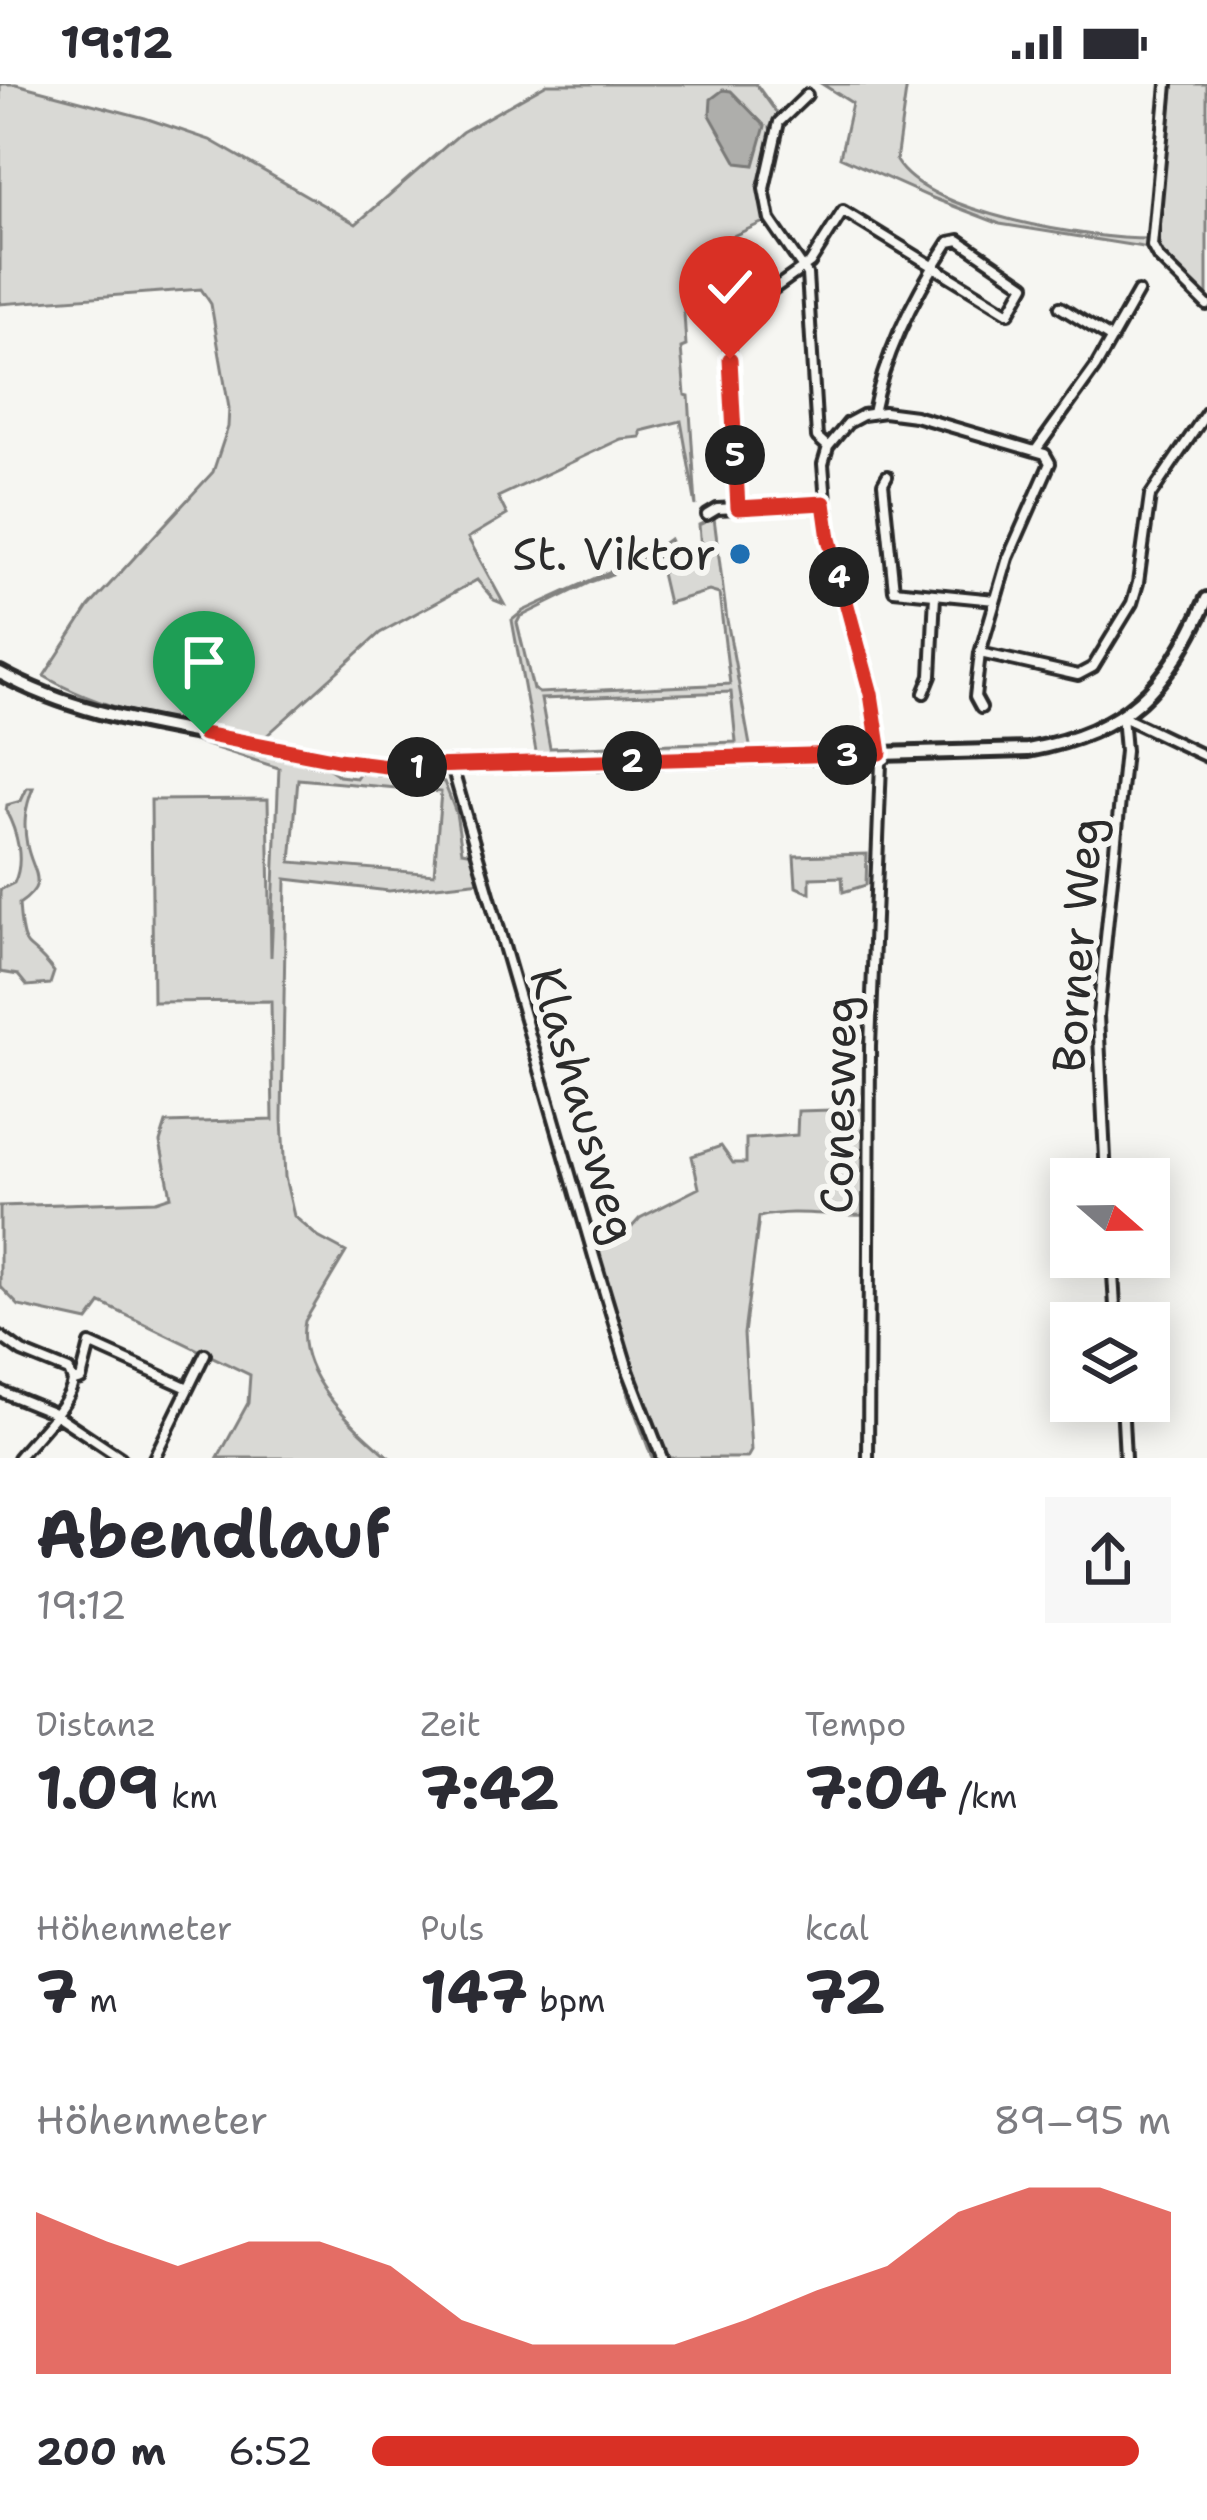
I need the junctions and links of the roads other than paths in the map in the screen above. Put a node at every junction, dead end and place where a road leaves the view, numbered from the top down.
1 (1167, 84) edge
2 (807, 95) dead end
3 (933, 266) junction
4 (803, 268) junction
5 (1138, 292) dead end
6 (1207, 305) edge
7 (1060, 307) dead end
8 (1112, 339) junction
9 (1207, 412) edge
10 (873, 413) junction
11 (828, 447) junction
12 (1036, 450) junction
13 (887, 476) dead end
14 (824, 503) junction
15 (738, 508) junction
16 (706, 515) dead end
17 (935, 595) junction
18 (1207, 599) edge
19 (994, 600) junction
20 (980, 653) junction
21 (0, 673) edge
22 (924, 694) dead end
23 (981, 708) dead end
24 (1122, 716) junction
25 (880, 753) junction
26 (1207, 757) edge
27 (452, 766) junction
28 (1105, 1158) edge
29 (0, 1336) edge
30 (205, 1354) dead end
31 (73, 1381) junction
32 (188, 1388) junction
33 (0, 1391) edge
34 (52, 1412) junction
35 (1122, 1422) edge
36 (18, 1458) edge
37 (122, 1458) edge
38 (154, 1458) edge
39 (662, 1458) edge
40 (868, 1458) edge
41 (1125, 1458) edge

1 - 6 street
2 - 4 street
3 - 3 street
3 - 4 street
3 - 10 street
4 - 11 street, Conesweg
4 - 15 street
5 - 8 street
7 - 8 street
8 - 12 street
9 - 20 street
10 - 11 street
10 - 12 street
11 - 14 street, Conesweg
12 - 19 street
13 - 17 street
14 - 15 street
14 - 25 street, Conesweg
15 - 16 street
17 - 19 street
17 - 22 street
18 - 24 street
19 - 20 street
20 - 23 street
21 - 27 street
24 - 25 street
24 - 26 street
24 - 28 street, Borner Weg
25 - 27 street
25 - 40 street, Conesweg
27 - 39 street, Klashausweg
29 - 31 street
30 - 32 street
31 - 32 street
31 - 34 street
32 - 38 street
33 - 34 street
34 - 36 street
34 - 37 street
35 - 41 street

